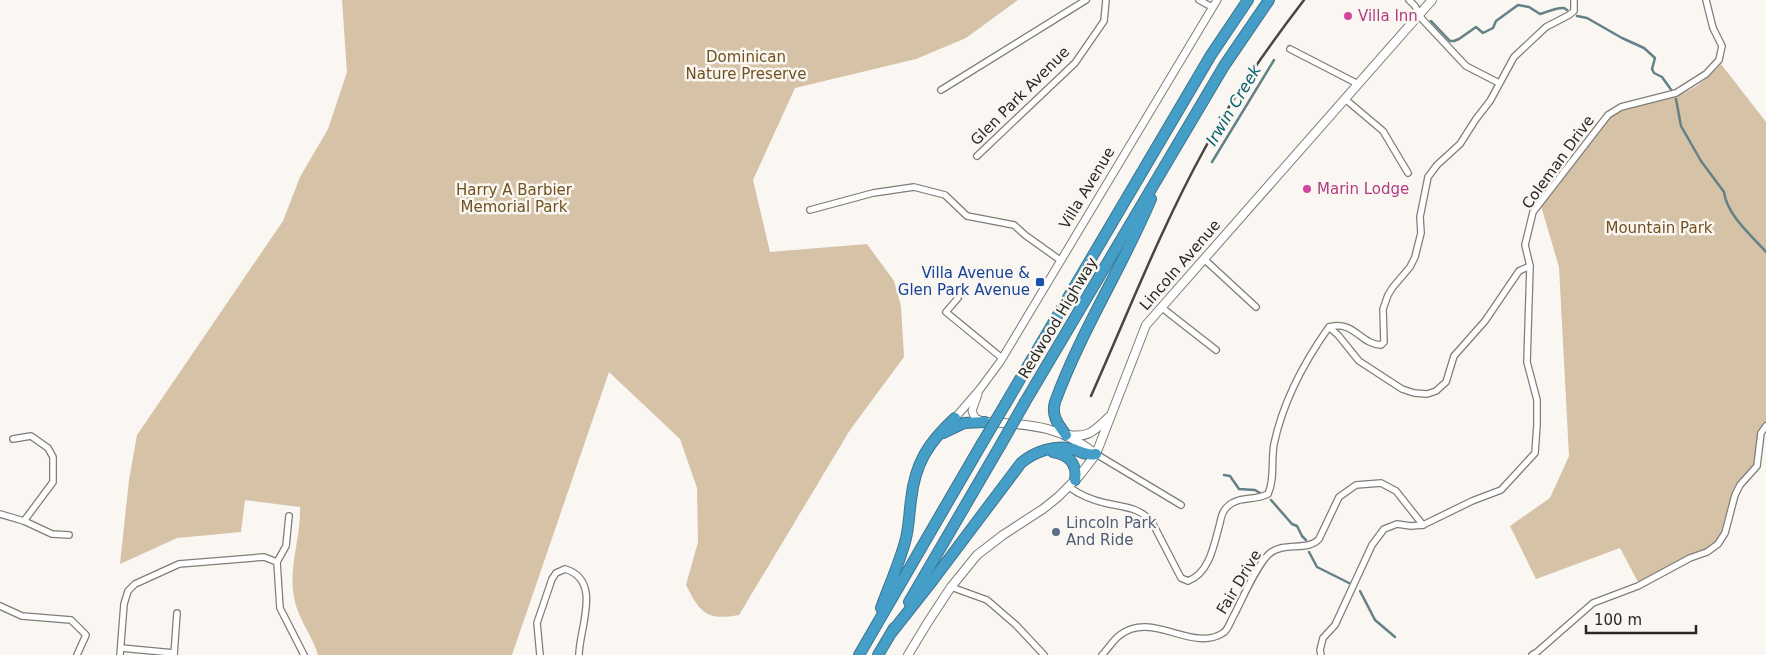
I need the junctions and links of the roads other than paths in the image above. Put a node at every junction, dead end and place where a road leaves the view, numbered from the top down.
1 (1086, 0) edge
2 (1106, 0) edge
3 (1199, 0) edge
4 (1216, 0) edge
5 (1248, 0) edge
6 (1269, 0) edge
7 (1409, 0) edge
8 (1432, 0) edge
9 (1574, 0) edge
10 (1706, 0) edge
11 (1212, 7) junction
12 (1419, 14) junction
13 (1290, 49) dead end
14 (1499, 82) junction
15 (1358, 84) junction
16 (941, 90) dead end
17 (1345, 99) junction
18 (977, 156) dead end
19 (1167, 162) junction
20 (1408, 173) dead end
21 (810, 210) dead end
22 (1204, 259) junction
23 (1060, 260) junction
24 (1530, 266) junction
25 (958, 298) dead end
26 (1161, 307) junction
27 (1256, 307) dead end
28 (1329, 327) junction
29 (1216, 350) dead end
30 (1002, 358) junction
31 (980, 389) junction
32 (1112, 414) junction
33 (955, 418) joint
34 (985, 422) junction
35 (1766, 426) edge
36 (1066, 435) junction
37 (936, 437) junction
38 (13, 439) dead end
39 (1045, 451) junction
40 (1096, 454) junction
41 (1072, 483) junction
42 (1181, 505) dead end
43 (0, 514) edge
44 (289, 516) dead end
45 (24, 521) junction
46 (1423, 525) junction
47 (69, 535) dead end
48 (277, 562) junction
49 (951, 587) junction
50 (0, 606) edge
51 (177, 613) dead end
52 (892, 632) junction
53 (871, 634) junction
54 (121, 648) junction
55 (174, 654) edge
56 (77, 655) edge
57 (120, 655) edge
58 (304, 655) edge
59 (540, 655) edge
60 (579, 655) edge
61 (859, 655) edge
62 (878, 655) edge
63 (908, 655) edge
64 (1044, 655) edge
65 (1102, 655) edge
66 (1321, 655) edge
67 (1532, 655) edge

1 - 16 street
2 - 18 street, Glen Park Avenue
3 - 11 street
4 - 11 street, Villa Avenue
5 - 53 highway, Redwood Highway, bridge
6 - 19 highway, Redwood Highway
7 - 12 street
8 - 12 main road, Lincoln Avenue
9 - 14 street
10 - 24 street, Coleman Drive
11 - 23 street, Villa Avenue
12 - 14 street
12 - 15 main road, Lincoln Avenue
13 - 15 street
14 - 28 street
15 - 17 main road, Lincoln Avenue
17 - 20 street
17 - 22 main road, Lincoln Avenue
19 - 36 highway
19 - 52 highway, Redwood Highway, bridge
21 - 23 street
22 - 26 main road, Lincoln Avenue
22 - 27 street
23 - 30 street, Villa Avenue
24 - 28 street
24 - 46 street, Coleman Drive
25 - 30 street
26 - 29 street
26 - 32 main road, Lincoln Avenue
28 - 41 street
30 - 31 street, Villa Avenue
31 - 33 street, Villa Avenue
31 - 34 street, Villa Avenue
32 - 36 main road
32 - 40 main road, Lincoln Avenue
33 - 37 highway
34 - 36 main road
34 - 37 highway
35 - 67 street
36 - 40 main road
37 - 53 highway
38 - 45 street
39 - 40 highway
39 - 41 highway
39 - 52 highway
40 - 41 main road, Lincoln Avenue
40 - 42 street
41 - 49 main road, Lincoln Avenue
43 - 45 street
44 - 48 street
45 - 47 street
46 - 65 street, Fair Drive
46 - 66 street, Coleman Drive
48 - 54 street
48 - 58 street
49 - 63 main road, Lincoln Avenue
49 - 64 street
50 - 56 street
51 - 55 street
52 - 62 highway, Redwood Highway
53 - 61 highway, Redwood Highway
54 - 55 street
54 - 57 street
59 - 60 street

